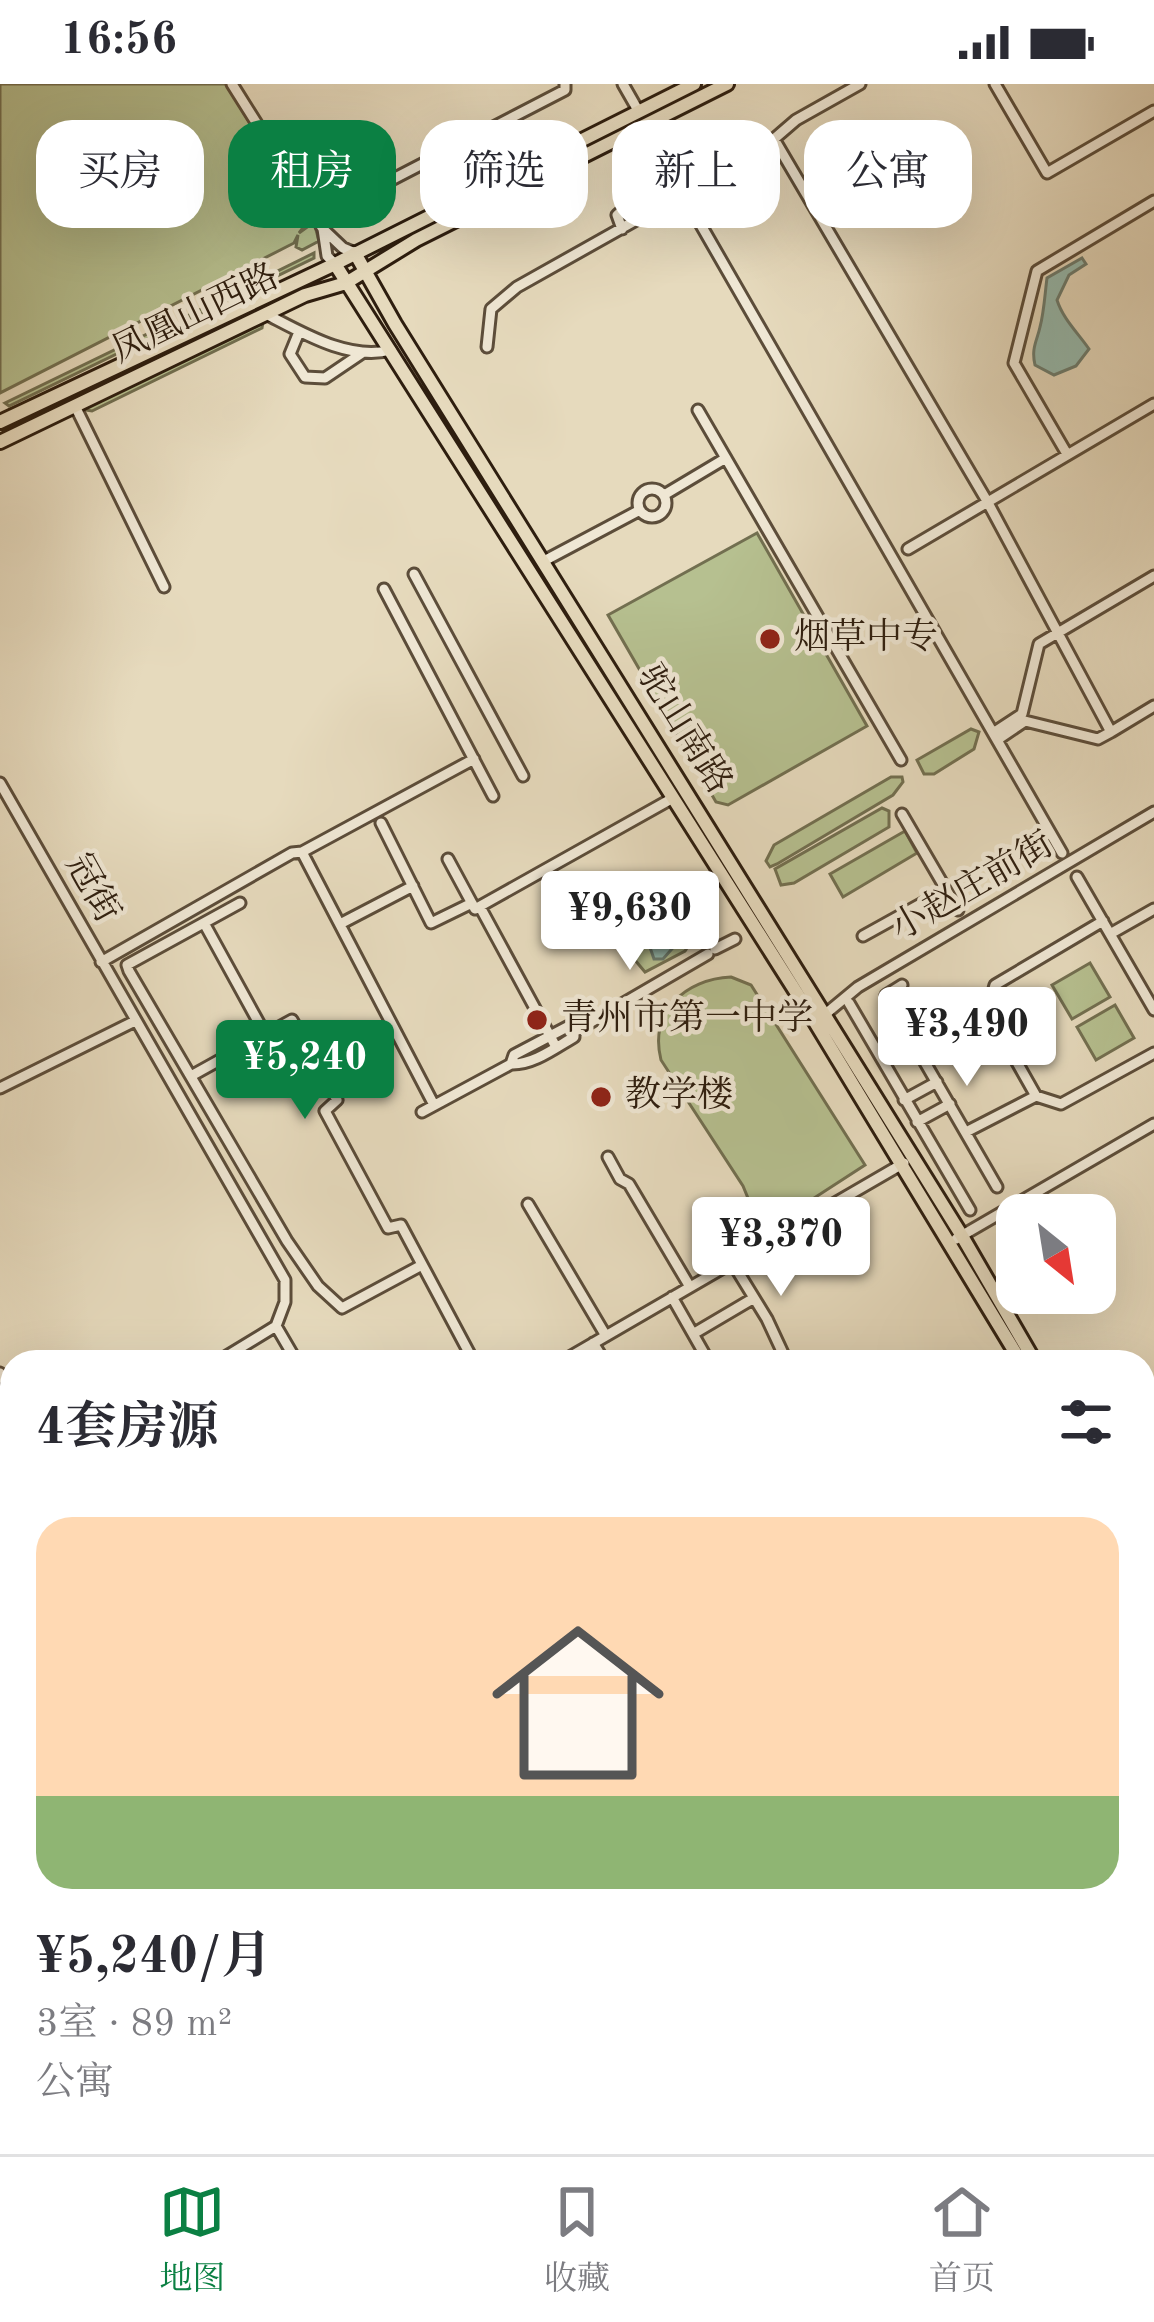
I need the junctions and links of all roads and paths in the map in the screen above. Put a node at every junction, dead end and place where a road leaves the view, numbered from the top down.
1 (232, 84) edge
2 (566, 84) edge
3 (623, 84) edge
4 (694, 84) edge
5 (727, 84) edge
6 (860, 84) edge
7 (995, 84) edge
8 (639, 112) junction
9 (1154, 112) edge
10 (507, 120) edge
11 (656, 120) edge
12 (588, 137) edge
13 (612, 142) edge
14 (1154, 201) edge
15 (420, 221) edge
16 (703, 228) edge
17 (323, 229) junction
18 (622, 229) edge
19 (356, 253) junction
20 (335, 264) junction
21 (368, 271) junction
22 (346, 284) junction
23 (266, 314) junction
24 (299, 332) junction
25 (488, 347) dead end
26 (391, 350) junction
27 (362, 352) junction
28 (1154, 404) edge
29 (75, 406) junction
30 (698, 410) dead end
31 (0, 422) edge
32 (0, 442) edge
33 (1067, 454) junction
34 (726, 458) junction
35 (664, 495) junction
36 (987, 502) junction
37 (640, 510) junction
38 (908, 548) dead end
39 (542, 562) junction
40 (414, 574) dead end
41 (1154, 576) edge
42 (164, 587) dead end
43 (384, 589) dead end
44 (1057, 632) junction
45 (1154, 706) edge
46 (1111, 732) junction
47 (995, 736) junction
48 (474, 759) junction
49 (901, 760) dead end
50 (523, 776) dead end
51 (0, 783) edge
52 (494, 796) dead end
53 (673, 798) junction
54 (1154, 812) edge
55 (902, 814) dead end
56 (381, 823) dead end
57 (302, 852) junction
58 (1062, 853) dead end
59 (1078, 858) junction
60 (448, 859) dead end
61 (1060, 869) junction
62 (1078, 877) junction
63 (413, 886) junction
64 (946, 890) junction
65 (240, 903) dead end
66 (476, 905) junction
67 (1154, 909) edge
68 (958, 910) dead end
69 (1102, 921) junction
70 (204, 923) junction
71 (340, 924) junction
72 (1110, 934) junction
73 (863, 936) dead end
74 (735, 938) dead end
75 (101, 962) junction
76 (902, 986) dead end
77 (849, 1003) dead end
78 (1154, 1010) edge
79 (989, 1013) junction
80 (823, 1016) junction
81 (135, 1021) junction
82 (574, 1032) junction
83 (265, 1034) junction
84 (550, 1036) junction
85 (556, 1047) junction
86 (1154, 1053) edge
87 (921, 1054) junction
88 (511, 1064) junction
89 (191, 1076) junction
90 (937, 1082) junction
91 (0, 1088) edge
92 (1036, 1096) junction
93 (950, 1104) junction
94 (434, 1105) junction
95 (904, 1110) junction
96 (422, 1112) dead end
97 (917, 1122) junction
98 (1153, 1128) edge
99 (966, 1132) junction
100 (608, 1157) dead end
101 (907, 1161) junction
102 (998, 1187) dead end
103 (528, 1204) dead end
104 (970, 1210) dead end
105 (956, 1239) junction
106 (732, 1262) junction
107 (422, 1265) junction
108 (690, 1287) junction
109 (673, 1297) junction
110 (754, 1298) junction
111 (276, 1326) junction
112 (693, 1334) junction
113 (606, 1336) junction
114 (593, 1343) junction
115 (237, 1350) edge
116 (290, 1350) edge
117 (468, 1350) edge
118 (581, 1350) edge
119 (597, 1350) edge
120 (702, 1350) edge
121 (781, 1350) edge
122 (1015, 1350) edge
123 (1027, 1350) edge

1 - 17 street
2 - 10 street
3 - 8 street
4 - 8 main road, 凤凰山西路
5 - 11 main road, 凤凰山西路
6 - 36 street
7 - 9 street
8 - 12 main road, 凤凰山西路
13 - 21 main road, 凤凰山西路
14 - 33 street
15 - 19 main road, 凤凰山西路
16 - 47 street
17 - 19 street
17 - 20 street
18 - 25 street
19 - 20 main road, 凤凰山西路
19 - 21 main road, 驼山南路
20 - 22 main road, 驼山南路
20 - 31 main road, 凤凰山西路
21 - 22 main road, 凤凰山西路
21 - 39 main road, 驼山南路
22 - 23 main road, 凤凰山西路
22 - 26 main road, 驼山南路
23 - 24 street
23 - 29 main road, 凤凰山西路
24 - 27 street
24 - 27 street
26 - 27 street
26 - 53 main road, 驼山南路
28 - 33 street
29 - 32 main road, 凤凰山西路
29 - 42 street
30 - 34 street
33 - 36 street
34 - 35 street
34 - 49 street
35 - 37 street
35 - 37 street
36 - 38 street
36 - 44 street
37 - 39 street
39 - 80 main road, 驼山南路
40 - 50 street
41 - 44 street
43 - 48 street
44 - 46 street
44 - 47 street
45 - 46 street
46 - 47 street
47 - 58 street
48 - 52 street
48 - 57 street
51 - 75 street, 冠街
53 - 66 street
53 - 101 main road, 驼山南路
54 - 59 street, 小赵庄前街
55 - 64 street
56 - 63 street
57 - 71 street
57 - 75 street
59 - 61 street, 小赵庄前街
59 - 62 street
60 - 66 street
61 - 62 street
61 - 80 street, 小赵庄前街
62 - 69 street
63 - 66 street
63 - 71 street
64 - 68 street
64 - 73 street
65 - 70 street
66 - 84 street
67 - 72 street
69 - 72 street
69 - 79 street
70 - 83 street
70 - 89 street
71 - 94 street
72 - 78 street
74 - 82 street
75 - 81 street, 冠街
76 - 87 street
77 - 95 street
79 - 87 street
79 - 92 street
80 - 101 main road, 驼山南路
81 - 91 street
81 - 111 street, 冠街
82 - 84 street
82 - 85 street
83 - 89 street
83 - 107 street
84 - 85 street
84 - 88 street
85 - 88 street
86 - 92 street
87 - 90 street
88 - 94 street
89 - 107 street
90 - 93 street
90 - 95 street
92 - 99 street
93 - 97 street
93 - 99 street
94 - 96 street
95 - 97 street
97 - 104 street
98 - 105 street
99 - 102 street
100 - 108 street
101 - 105 main road, 驼山南路
101 - 106 street
103 - 113 street
105 - 122 main road, 驼山南路
105 - 123 main road, 驼山南路
106 - 108 street
106 - 110 street
107 - 117 street
108 - 109 street
109 - 112 street
109 - 113 street
110 - 112 street
110 - 121 street
111 - 115 street
111 - 116 street
112 - 120 street
113 - 114 street
114 - 118 street
114 - 119 street

